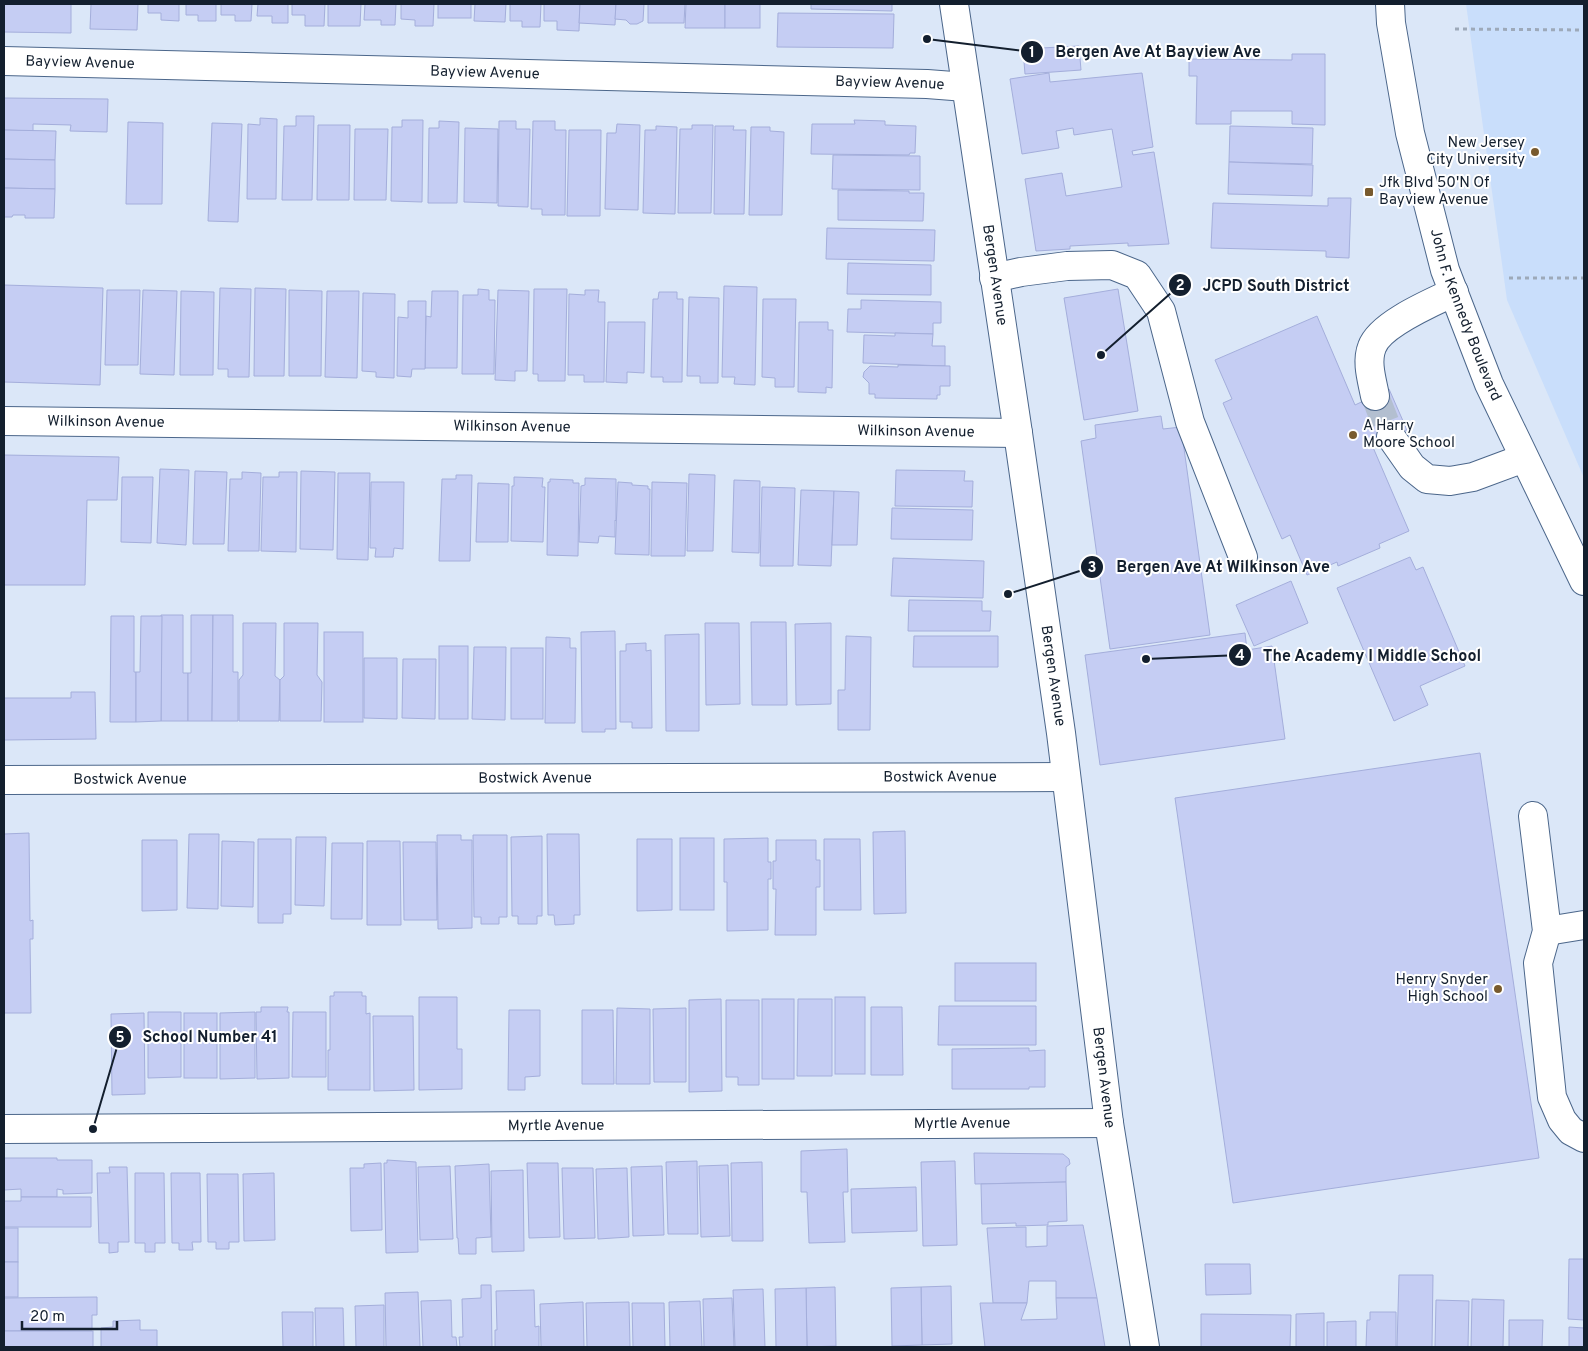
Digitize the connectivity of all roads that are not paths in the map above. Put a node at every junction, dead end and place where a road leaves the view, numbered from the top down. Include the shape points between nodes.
1 (954, 4) edge
2 (1390, 4) edge
3 (4, 61) edge
4 (966, 87) junction
5 (994, 278) junction
6 (1454, 292) junction
7 (1375, 396) tunnel mouth
8 (4, 421) edge
9 (1018, 433) junction
10 (1391, 437) tunnel mouth
11 (1524, 458) junction
12 (1243, 557) dead end
13 (1582, 570) edge
14 (1066, 777) junction
15 (4, 780) edge
16 (1532, 816) dead end
17 (1584, 925) edge
18 (1547, 931) junction
19 (1110, 1123) junction
20 (4, 1129) edge
21 (1584, 1138) edge
22 (1145, 1347) edge

1 - 4 street, Bergen Avenue
2 - 6 street, John F. Kennedy Boulevard via 1410,133 1445,270
3 - 4 street, Bayview Avenue
4 - 5 street, Bergen Avenue
5 - 9 street, Bergen Avenue
5 - 12 street via 1067,266 1112,265 1137,275 1161,311 1190,422
6 - 7 street via 1388,326 1372,345 1369,363
6 - 11 street, John F. Kennedy Boulevard via 1489,384
8 - 9 street, Wilkinson Avenue
9 - 14 street, Bergen Avenue
10 - 11 street via 1412,467 1427,479 1450,481 1473,477
11 - 13 street, John F. Kennedy Boulevard
14 - 15 street, Bostwick Avenue
14 - 19 street, Bergen Avenue
16 - 18 street
17 - 18 street
18 - 21 street via 1538,963 1552,1097 1562,1120 1571,1131
19 - 20 street, Myrtle Avenue
19 - 22 street, Bergen Avenue

